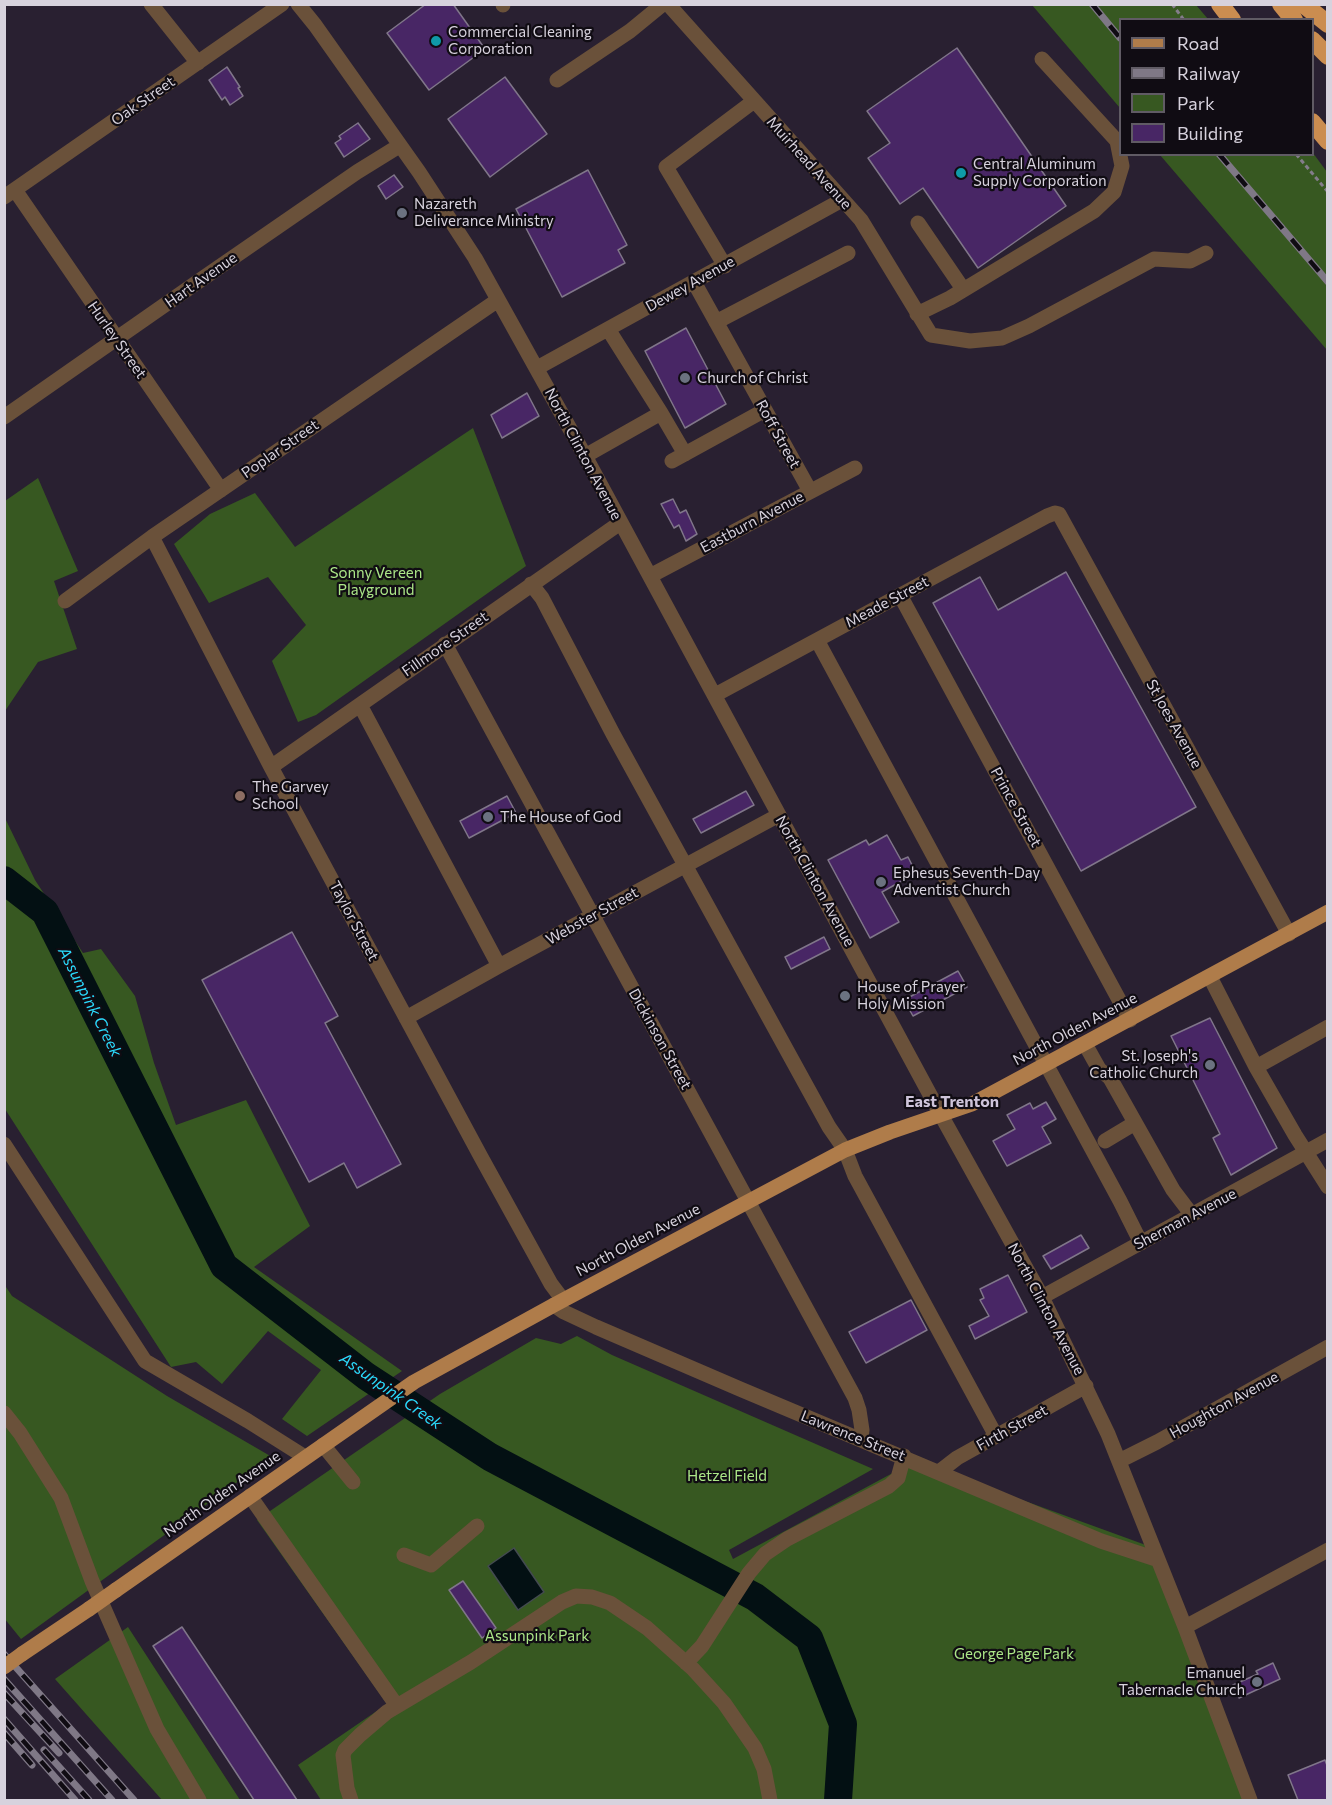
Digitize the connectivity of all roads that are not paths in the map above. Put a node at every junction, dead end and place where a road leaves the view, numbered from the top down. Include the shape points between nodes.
1 (151, 4) edge
2 (282, 4) edge
3 (298, 4) edge
4 (663, 4) edge
5 (668, 4) edge
6 (1220, 4) edge
7 (1281, 4) edge
8 (1303, 4) edge
9 (1230, 18) edge
10 (1292, 18) edge
11 (1328, 24) edge
12 (1314, 42) edge
13 (1328, 56) edge
14 (1042, 59) dead end
15 (198, 63) junction
16 (556, 80) dead end
17 (754, 101) junction
18 (1314, 125) edge
19 (1328, 141) edge
20 (399, 146) junction
21 (1119, 151) edge
22 (1120, 156) edge
23 (10, 194) edge
24 (842, 200) junction
25 (918, 223) dead end
26 (848, 253) dead end
27 (1206, 253) dead end
28 (724, 266) junction
29 (694, 282) junction
30 (963, 290) junction
31 (498, 300) junction
32 (917, 314) junction
33 (716, 322) junction
34 (608, 329) junction
35 (116, 339) junction
36 (537, 368) junction
37 (765, 410) junction
38 (662, 413) junction
39 (4, 417) edge
40 (585, 456) junction
41 (855, 468) dead end
42 (221, 490) junction
43 (810, 491) junction
44 (1059, 514) joint
45 (620, 523) junction
46 (152, 537) junction
47 (650, 576) junction
48 (531, 584) junction
49 (900, 595) junction
50 (64, 601) dead end
51 (817, 640) junction
52 (445, 644) junction
53 (715, 695) junction
54 (360, 705) junction
55 (271, 767) junction
56 (779, 815) junction
57 (685, 865) junction
58 (1328, 912) edge
59 (593, 915) junction
60 (1288, 934) junction
61 (499, 966) junction
62 (1210, 977) junction
63 (406, 1018) junction
64 (1130, 1020) junction
65 (1328, 1027) edge
66 (1085, 1044) junction
67 (1046, 1064) junction
68 (1256, 1067) junction
69 (941, 1115) junction
70 (1136, 1123) junction
71 (1328, 1140) edge
72 (1105, 1141) dead end
73 (4, 1144) edge
74 (845, 1150) junction
75 (1306, 1152) junction
76 (1328, 1187) edge
77 (749, 1201) junction
78 (1192, 1215) junction
79 (1141, 1243) junction
80 (1042, 1298) junction
81 (558, 1303) junction
82 (1328, 1347) edge
83 (1086, 1386) junction
84 (4, 1413) edge
85 (996, 1436) junction
86 (861, 1439) junction
87 (322, 1445) junction
88 (904, 1456) junction
89 (305, 1457) junction
90 (1119, 1461) junction
91 (939, 1472) junction
92 (353, 1482) dead end
93 (250, 1496) junction
94 (477, 1526) dead end
95 (1328, 1550) edge
96 (404, 1555) dead end
97 (1156, 1560) junction
98 (1185, 1627) junction
99 (686, 1663) junction
100 (4, 1667) edge
101 (397, 1706) junction
102 (199, 1800) edge
103 (351, 1800) edge
104 (770, 1800) edge
105 (1250, 1800) edge

1 - 15 street
2 - 15 street, Oak Street
3 - 20 street, North Clinton Avenue
4 - 16 street
5 - 17 street, Muirhead Avenue
6 - 9 highway
7 - 10 highway
8 - 11 highway
12 - 13 highway
14 - 21 street via 1117,141
15 - 23 street, Oak Street
17 - 24 street, Muirhead Avenue
17 - 28 street via 666,167
18 - 19 highway
20 - 31 street, North Clinton Avenue via 475,258
20 - 35 street, Hart Avenue
22 - 30 street via 1122,166 1114,192 1094,211
23 - 35 street, Hurley Street
24 - 28 street, Dewey Avenue
24 - 32 street, Muirhead Avenue via 861,220
25 - 30 street
26 - 33 street
27 - 32 street, Muirhead Avenue via 1190,261 1154,259 1002,338 970,341 931,335
28 - 29 street, Dewey Avenue
29 - 33 street, Roff Street
29 - 34 street, Dewey Avenue
30 - 32 street
31 - 36 street, North Clinton Avenue
31 - 42 street, Poplar Street
33 - 37 street, Roff Street
34 - 36 street, Dewey Avenue
34 - 38 street
35 - 39 street, Hart Avenue
35 - 42 street, Hurley Street
36 - 40 street, North Clinton Avenue
37 - 38 street via 678,458
37 - 43 street, Roff Street
38 - 40 street
40 - 45 street, North Clinton Avenue
41 - 43 street, Eastburn Avenue
42 - 46 street, Poplar Street
43 - 47 street, Eastburn Avenue
44 - 49 street, Meade Street via 1047,516
44 - 60 street, St Joes Avenue
45 - 47 street, North Clinton Avenue
45 - 48 street, Fillmore Street
46 - 50 street, Poplar Street
46 - 55 street, Taylor Street
47 - 53 street, North Clinton Avenue
48 - 52 street, Fillmore Street
48 - 57 street
49 - 51 street, Meade Street
49 - 64 street, Prince Street
51 - 53 street, Meade Street
51 - 67 street
52 - 54 street, Fillmore Street
52 - 59 street, Dickinson Street
53 - 56 street, North Clinton Avenue
54 - 55 street, Fillmore Street
54 - 61 street
55 - 63 street, Taylor Street
56 - 57 street, Webster Street
56 - 69 street, North Clinton Avenue
57 - 59 street, Webster Street
57 - 74 street
58 - 60 main road, North Olden Avenue
59 - 61 street, Webster Street
59 - 77 street, Dickinson Street
60 - 62 main road, North Olden Avenue
61 - 63 street, Webster Street
62 - 64 main road, North Olden Avenue
62 - 68 street
63 - 81 street, Taylor Street
64 - 66 main road, North Olden Avenue
65 - 68 street
66 - 67 main road, North Olden Avenue
66 - 70 street
67 - 69 main road, North Olden Avenue via 972,1104
67 - 79 street
68 - 75 street
69 - 74 main road, North Olden Avenue
69 - 80 street, North Clinton Avenue
70 - 72 street
70 - 78 street via 1173,1190
71 - 75 street, Sherman Avenue
73 - 89 street via 145,1361
74 - 77 main road, North Olden Avenue
74 - 85 street via 886,1235
75 - 76 street
75 - 78 street, Sherman Avenue
77 - 81 main road, North Olden Avenue
77 - 86 street, Dickinson Street via 855,1398
78 - 79 street, Sherman Avenue
79 - 80 street, Sherman Avenue
80 - 83 street, North Clinton Avenue
81 - 86 street, Lawrence Street via 564,1312 596,1327
81 - 87 main road, North Olden Avenue via 414,1382
82 - 90 street, Houghton Avenue
83 - 85 street, Firth Street
83 - 90 street, North Clinton Avenue
84 - 102 street via 61,1498 82,1558 152,1718
85 - 91 street, Firth Street
86 - 88 street, Lawrence Street
87 - 89 main road, North Olden Avenue
87 - 92 street
88 - 91 street, Lawrence Street
88 - 99 street via 898,1478 889,1486 765,1554
89 - 93 main road, North Olden Avenue
90 - 97 street, North Clinton Avenue
91 - 97 street, Lawrence Street via 1101,1541
93 - 100 main road, North Olden Avenue, bridge
93 - 101 street
94 - 96 street via 430,1565
95 - 98 street
97 - 98 street, North Clinton Avenue
98 - 105 street, North Clinton Avenue
99 - 101 street via 647,1628 610,1603 576,1596
99 - 104 street via 724,1703 749,1737 764,1769
101 - 103 street via 345,1750 343,1763

